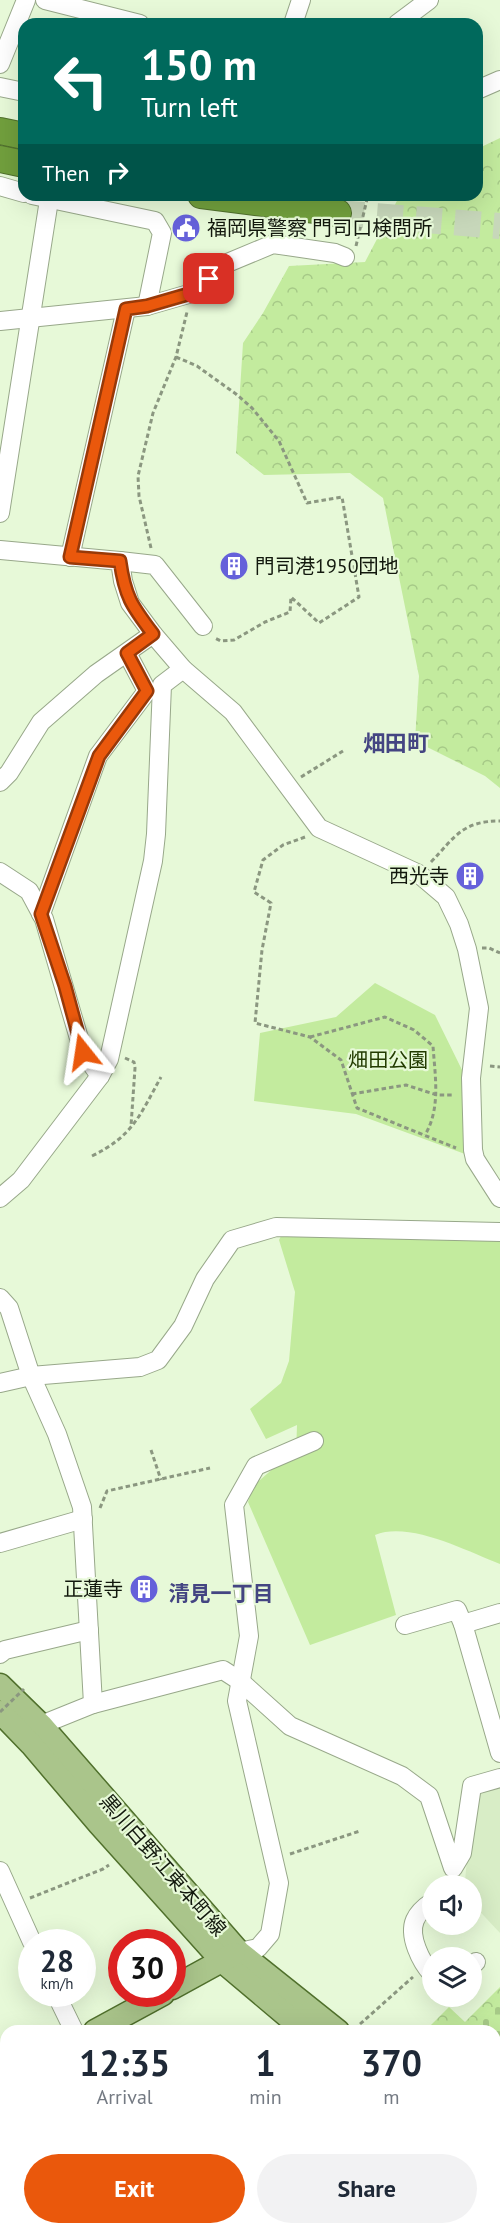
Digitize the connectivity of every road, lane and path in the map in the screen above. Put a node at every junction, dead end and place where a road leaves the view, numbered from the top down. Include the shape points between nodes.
1 (26, 0) edge
2 (45, 0) edge
3 (301, 0) edge
4 (423, 8) edge
5 (19, 18) edge
6 (116, 18) edge
7 (295, 18) edge
8 (407, 18) edge
9 (18, 20) edge
10 (0, 64) edge
11 (500, 80) edge
12 (483, 86) edge
13 (0, 87) edge
14 (18, 91) edge
15 (0, 131) edge
16 (18, 135) edge
17 (0, 159) edge
18 (18, 163) edge
19 (0, 186) edge
20 (18, 191) edge
21 (41, 201) edge
22 (61, 201) edge
23 (247, 201) edge
24 (298, 201) edge
25 (367, 201) edge
26 (345, 257) joint
27 (192, 293) junction
28 (147, 306) junction
29 (126, 309) junction
30 (32, 319) junction
31 (0, 321) edge
32 (176, 357) junction
33 (0, 513) edge
34 (0, 550) edge
35 (70, 557) junction
36 (120, 561) junction
37 (155, 565) junction
38 (203, 626) joint
39 (153, 634) junction
40 (127, 653) junction
41 (183, 669) junction
42 (343, 751) dead end
43 (0, 782) edge
44 (287, 785) junction
45 (500, 820) edge
46 (319, 828) junction
47 (0, 872) edge
48 (419, 874) junction
49 (41, 914) junction
50 (310, 1037) junction
51 (110, 1054) junction
52 (100, 1076) junction
53 (161, 1077) dead end
54 (352, 1094) junction
55 (437, 1095) junction
56 (131, 1128) junction
57 (425, 1135) junction
58 (473, 1150) junction
59 (92, 1156) dead end
60 (0, 1198) edge
61 (500, 1198) edge
62 (500, 1232) edge
63 (0, 1298) edge
64 (31, 1376) junction
65 (0, 1383) edge
66 (314, 1441) dead end
67 (151, 1450) dead end
68 (210, 1468) dead end
69 (161, 1480) junction
70 (83, 1524) junction
71 (0, 1543) edge
72 (500, 1613) edge
73 (463, 1624) junction
74 (405, 1625) dead end
75 (88, 1630) junction
76 (0, 1654) edge
77 (240, 1681) junction
78 (0, 1684) edge
79 (24, 1689) dead end
80 (93, 1704) junction
81 (0, 1712) edge
82 (495, 1715) edge
83 (41, 1725) junction
84 (500, 1753) edge
85 (500, 1778) edge
86 (360, 1831) dead end
87 (273, 1858) junction
88 (113, 1862) dead end
89 (0, 1871) edge
90 (451, 1875) edge
91 (453, 1875) edge
92 (16, 1906) junction
93 (422, 1912) edge
94 (26, 1929) edge
95 (230, 1956) junction
96 (422, 1959) edge
97 (422, 1975) edge
98 (186, 1980) edge
99 (62, 2007) edge
100 (139, 2007) edge
101 (360, 2024) dead end
102 (71, 2025) edge
103 (106, 2025) edge
104 (299, 2025) edge
105 (329, 2025) edge

1 - 5 street
2 - 6 street
3 - 7 street
4 - 8 street
9 - 10 street
11 - 12 street
13 - 14 street
15 - 16 highway
17 - 18 highway
19 - 20 street
21 - 30 street
22 - 28 street via 155,220 162,233
23 - 24 highway via 338,213
25 - 26 path via 356,249
26 - 27 street via 273,244 225,264
27 - 28 street
27 - 32 path
28 - 29 street
29 - 30 street
29 - 35 street
30 - 31 street
30 - 33 street
32 - 37 path via 153,412 138,477
32 - 38 path via 197,366 252,408 279,441 307,503 342,497 359,597 319,623 291,597 290,612 228,642 213,636
34 - 35 street
35 - 36 street
36 - 37 street
36 - 39 street via 130,603
37 - 38 street
39 - 40 street
39 - 41 street
40 - 43 street via 96,674 41,723
40 - 49 street via 147,691 99,756
41 - 44 street via 233,712
41 - 51 street via 162,685 153,861
42 - 44 path
44 - 46 street
45 - 48 path via 468,825
46 - 48 street
46 - 50 path via 283,844 263,860 254,892 271,903 255,1023
47 - 49 street via 29,891
48 - 58 street via 446,897 459,924 479,1008 471,1078
49 - 52 street via 83,1052
50 - 54 path via 340,1060
50 - 55 path via 386,1017 414,1030 433,1046
51 - 52 street
51 - 56 path via 134,1062
52 - 60 street via 21,1180
53 - 56 path
54 - 55 path via 406,1085
54 - 57 path via 357,1108
55 - 57 path
56 - 59 path via 113,1146
57 - 58 path via 456,1148
58 - 61 street
62 - 64 street via 276,1227 232,1240 205,1279 183,1326 158,1360 140,1367
63 - 64 street via 9,1308
64 - 65 street
64 - 70 street via 57,1434 82,1507
66 - 77 street via 256,1466 234,1505 249,1636
67 - 69 path
68 - 69 path
69 - 70 path via 106,1491 92,1526
70 - 71 street
70 - 75 street
72 - 73 street
73 - 74 street via 457,1610
73 - 82 street
75 - 76 street
75 - 80 street
77 - 80 street via 223,1670
77 - 87 street via 237,1701
77 - 90 street via 290,1726 402,1776 429,1796
78 - 83 main road, 黒川白野江東本町線
79 - 81 path, bridge
80 - 83 street
81 - 95 main road, 黒川白野江東本町線 via 99,1824
82 - 84 street
83 - 95 main road, 黒川白野江東本町線
85 - 91 street via 472,1786 462,1853
86 - 87 path
87 - 95 street via 279,1883 270,1934 258,1948
88 - 92 path
89 - 92 street
92 - 94 street
93 - 96 street via 415,1919 414,1932
95 - 98 main road
95 - 104 main road, 黒川白野江東本町線
95 - 105 main road, 黒川白野江東本町線
97 - 101 path
99 - 102 street
100 - 103 main road

